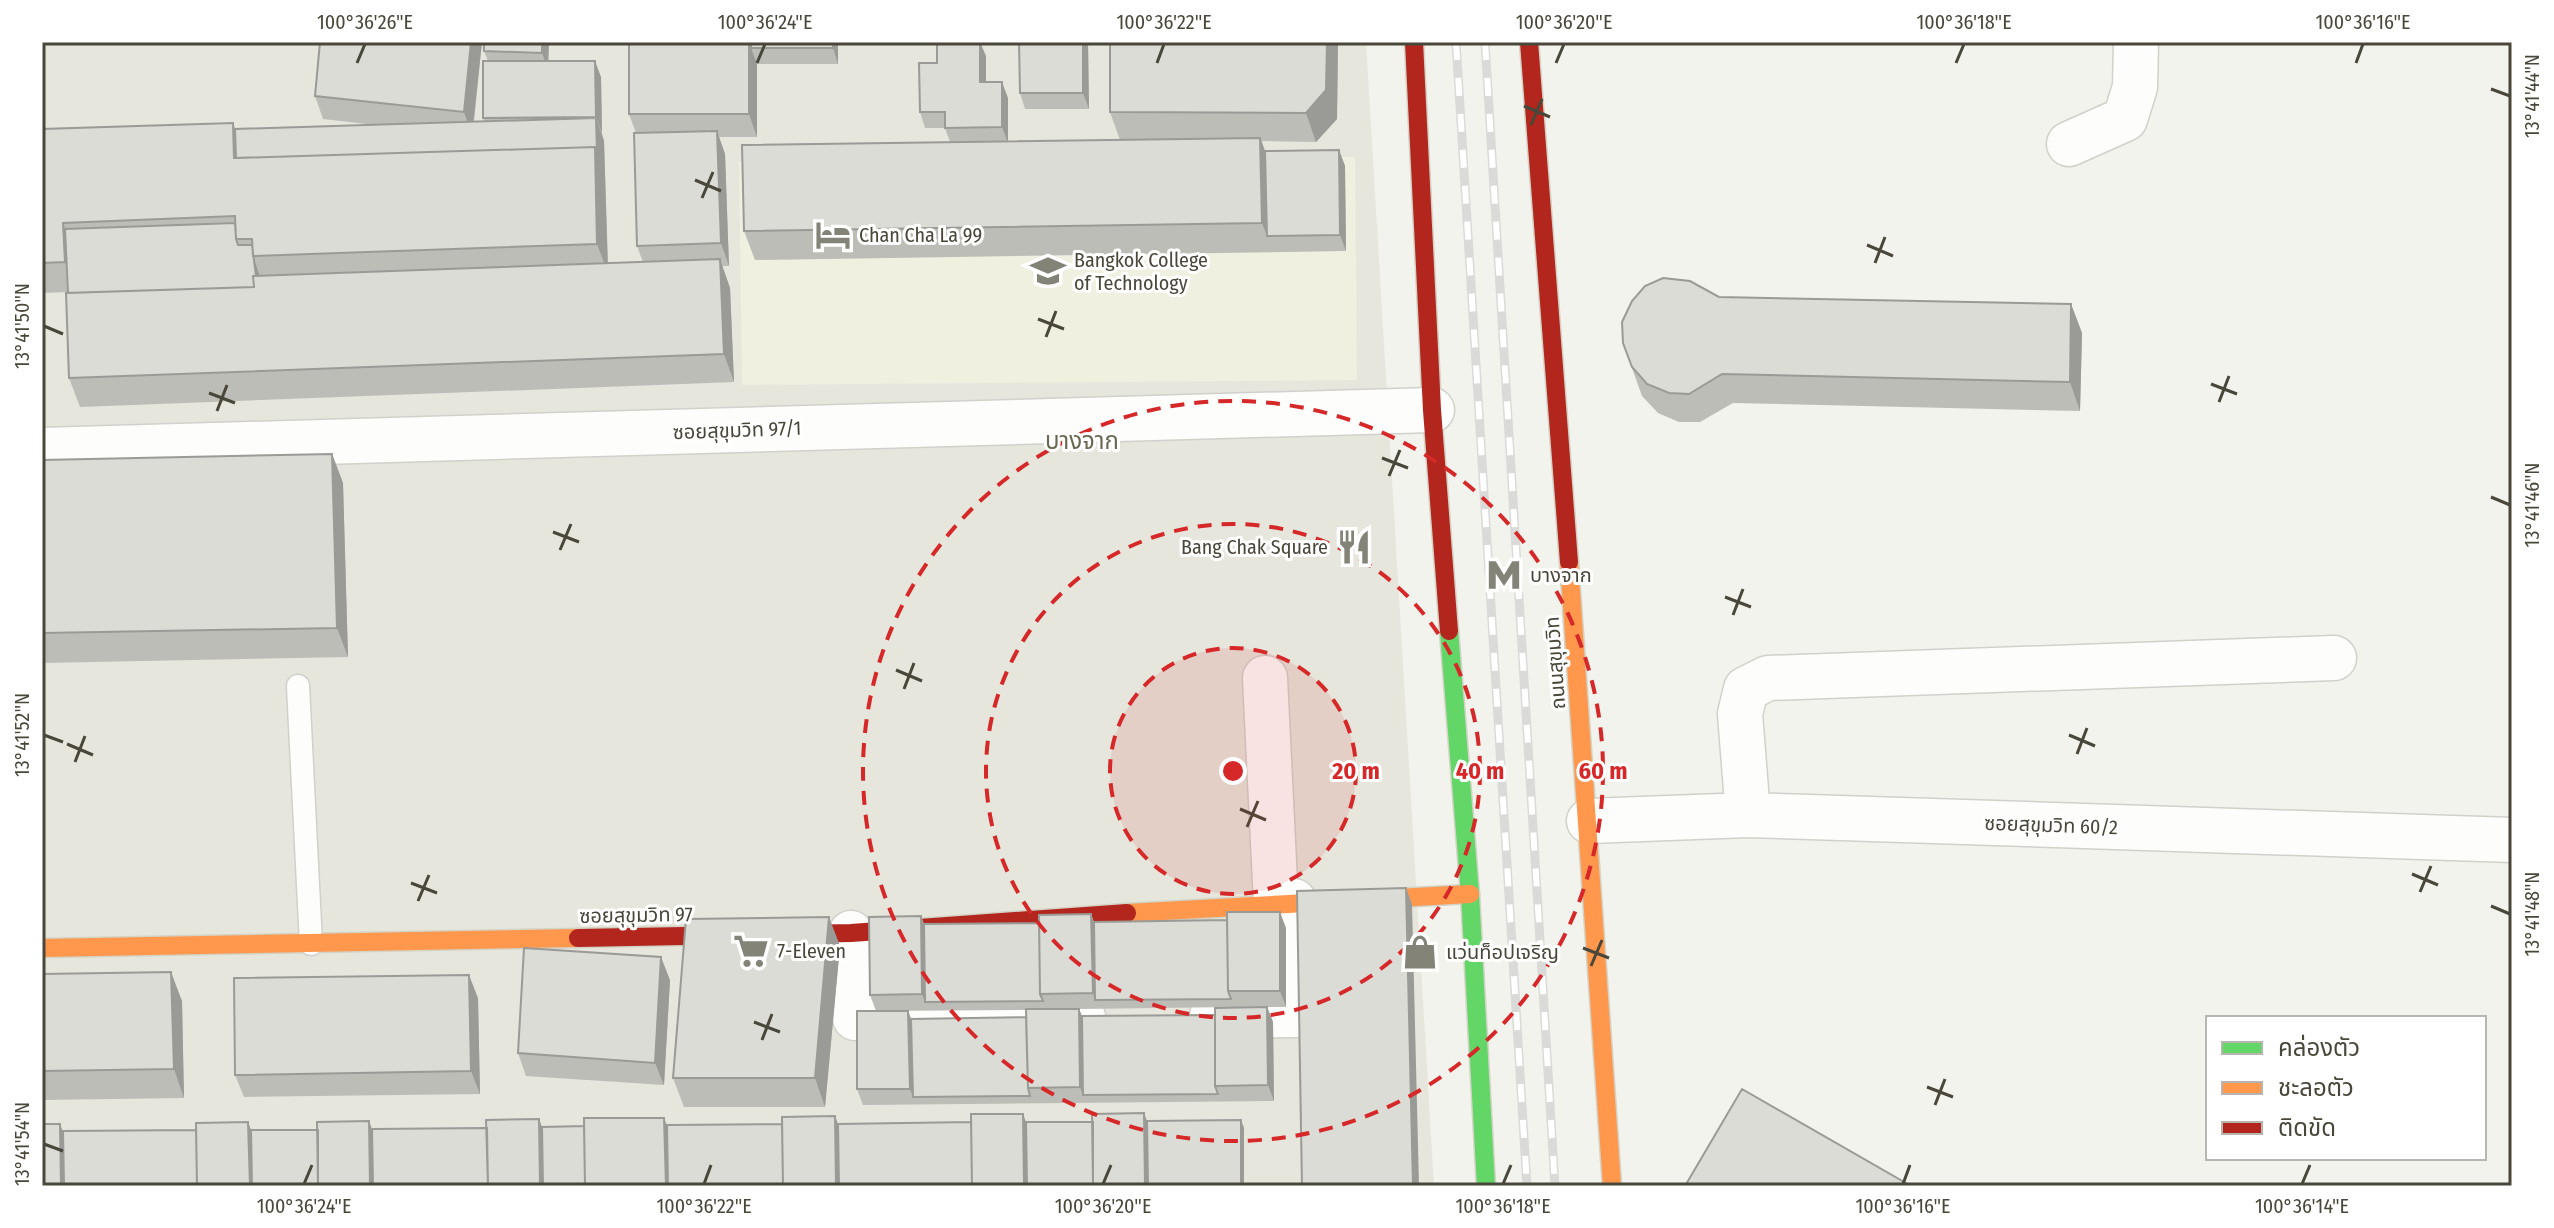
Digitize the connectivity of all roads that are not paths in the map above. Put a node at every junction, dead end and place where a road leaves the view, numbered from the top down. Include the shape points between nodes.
1 (1414, 42) edge
2 (1529, 42) edge
3 (2136, 42) edge
4 (2069, 144) dead end
5 (1432, 410) junction
6 (42, 450) edge
7 (2334, 658) dead end
8 (1265, 678) dead end
9 (298, 686) dead end
10 (1748, 815) junction
11 (1589, 821) junction
12 (2512, 840) edge
13 (1470, 894) junction
14 (1285, 902) junction
15 (851, 933) junction
16 (311, 944) junction
17 (42, 948) edge
18 (1123, 1016) edge
19 (1170, 1016) edge
20 (1486, 1186) edge
21 (1612, 1186) edge

1 - 5 main road
2 - 11 main road, ถนนสุขุมวิท
3 - 4 street via 2135,87 2125,119
5 - 6 street, ซอยสุขุมวิท 97/1
5 - 13 main road
7 - 10 street via 1768,678 1746,689 1740,714
8 - 14 street
9 - 16 lane
10 - 11 street, ซอยสุขุมวิท 60/2
10 - 12 street, ซอยสุขุมวิท 60/2
11 - 21 main road, ถนนสุขุมวิท
13 - 14 main road, ซอยสุขุมวิท 97
13 - 20 main road
14 - 15 main road, ซอยสุขุมวิท 97
14 - 19 street via 1296,1015
15 - 16 main road, ซอยสุขุมวิท 97
15 - 18 street via 855,1018
16 - 17 main road, ซอยสุขุมวิท 97

